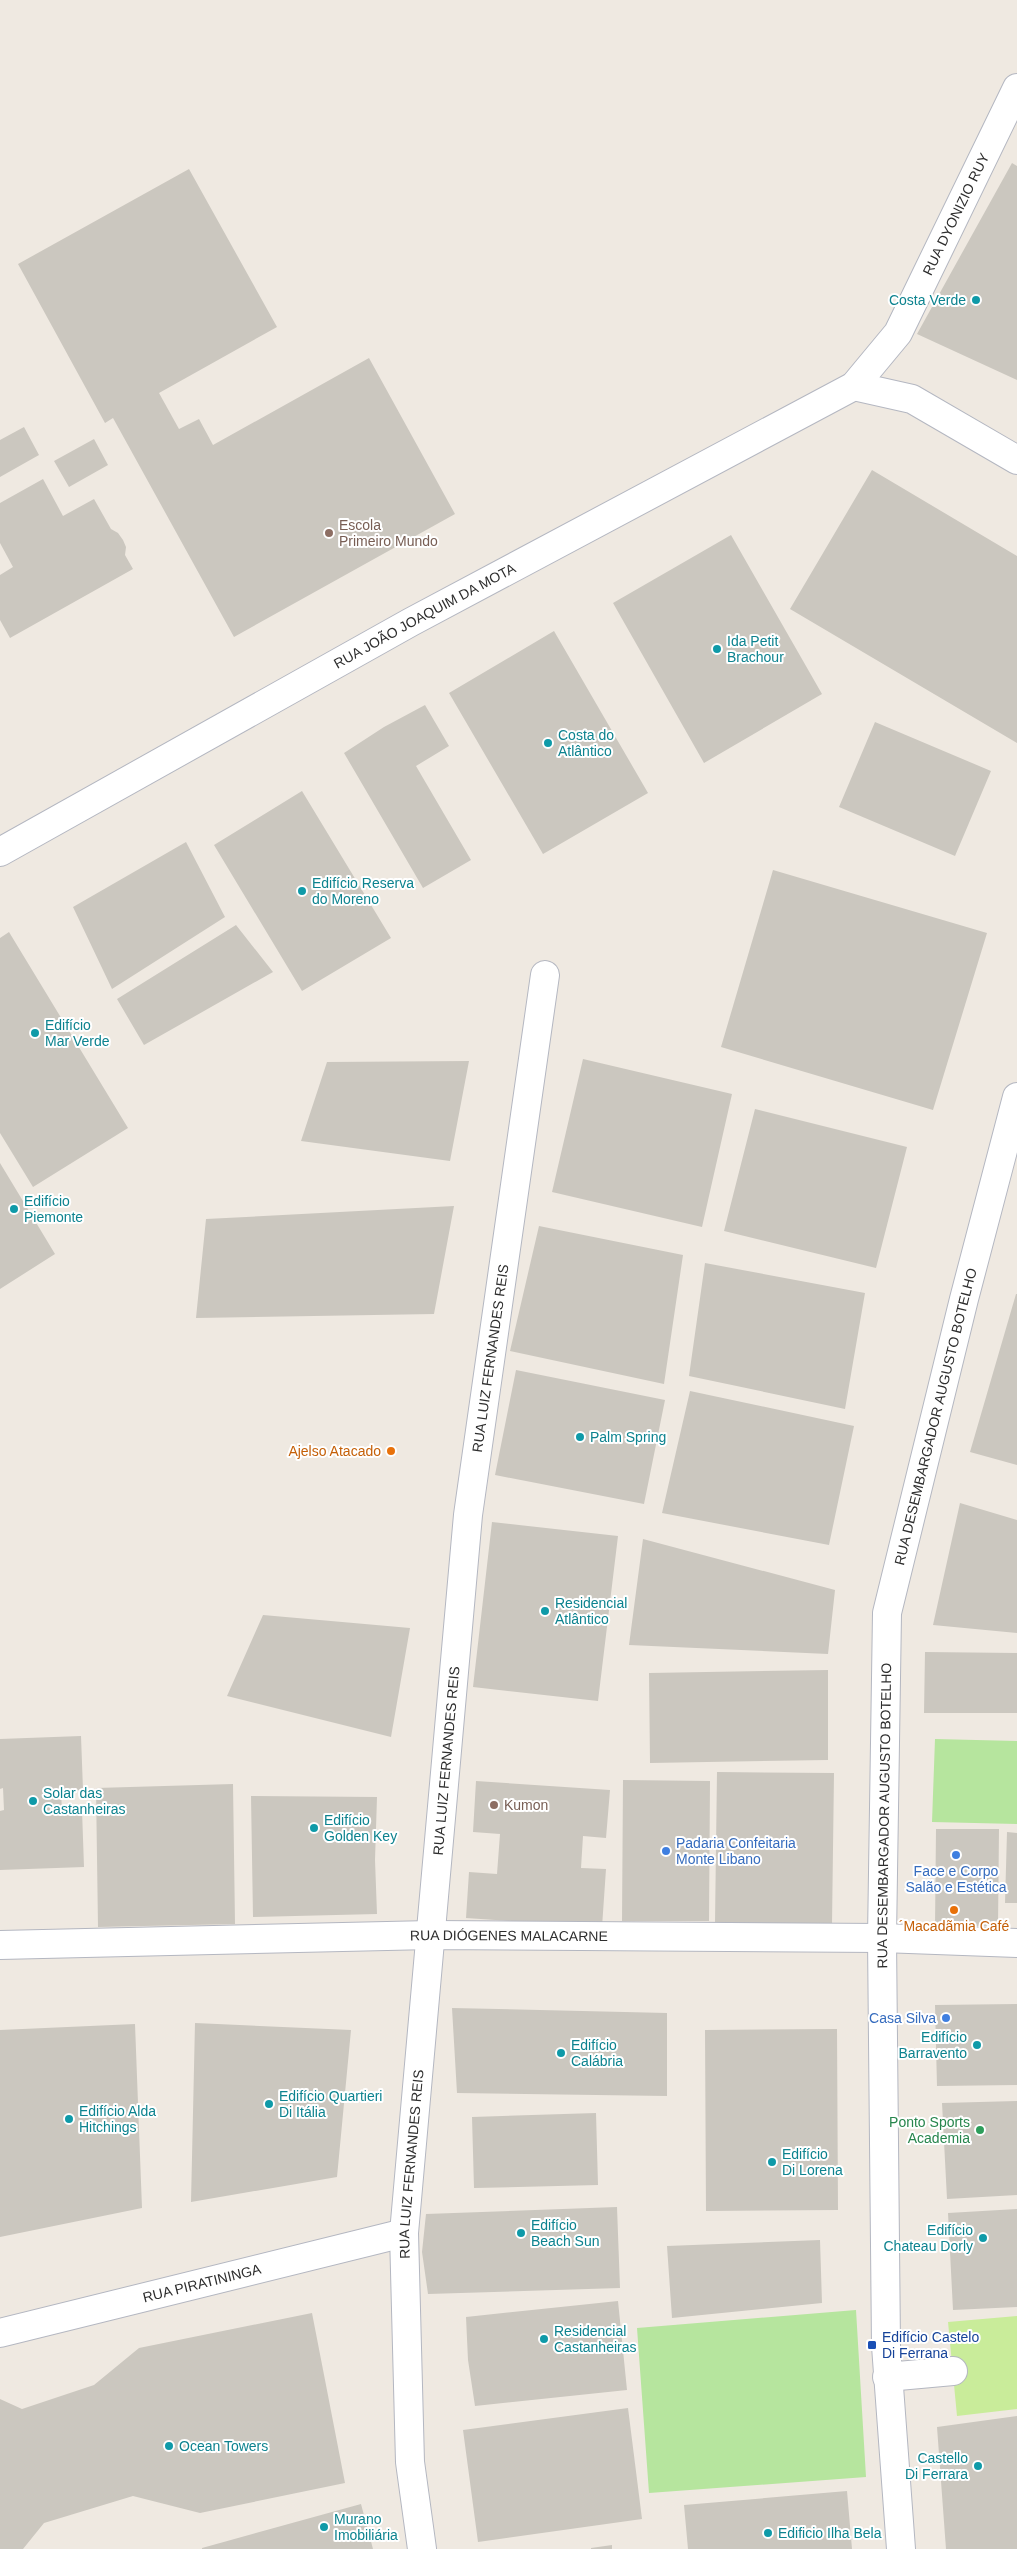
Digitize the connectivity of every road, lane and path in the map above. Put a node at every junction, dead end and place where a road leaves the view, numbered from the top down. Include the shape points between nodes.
1 (1017, 88) edge
2 (854, 386) junction
3 (1017, 460) edge
4 (0, 852) edge
5 (545, 975) dead end
6 (1017, 1097) edge
7 (431, 1934) junction
8 (882, 1938) junction
9 (1017, 1943) edge
10 (0, 1945) edge
11 (404, 2233) junction
12 (0, 2333) edge
13 (953, 2371) dead end
14 (887, 2377) junction
15 (422, 2549) edge
16 (901, 2549) edge

1 - 2 street, RUA DYONIZIO RUY via 898,333
2 - 3 street via 912,399
2 - 4 street, RUA JOÃO JOAQUIM DA MOTA via 411,622
5 - 7 street, RUA LUIZ FERNANDES REIS via 468,1515
6 - 8 street, RUA DESEMBARGADOR AUGUSTO BOTELHO via 887,1613
7 - 8 street, RUA DIÓGENES MALACARNE
7 - 10 street, RUA DIÓGENES MALACARNE
7 - 11 street, RUA LUIZ FERNANDES REIS
8 - 9 street, RUA DIÓGENES MALACARNE
8 - 14 street, RUA DESEMBARGADOR AUGUSTO BOTELHO
11 - 12 street, RUA PIRATININGA
11 - 15 street, RUA LUIZ FERNANDES REIS via 410,2462
13 - 14 street
14 - 16 street, RUA DESEMBARGADOR AUGUSTO BOTELHO

